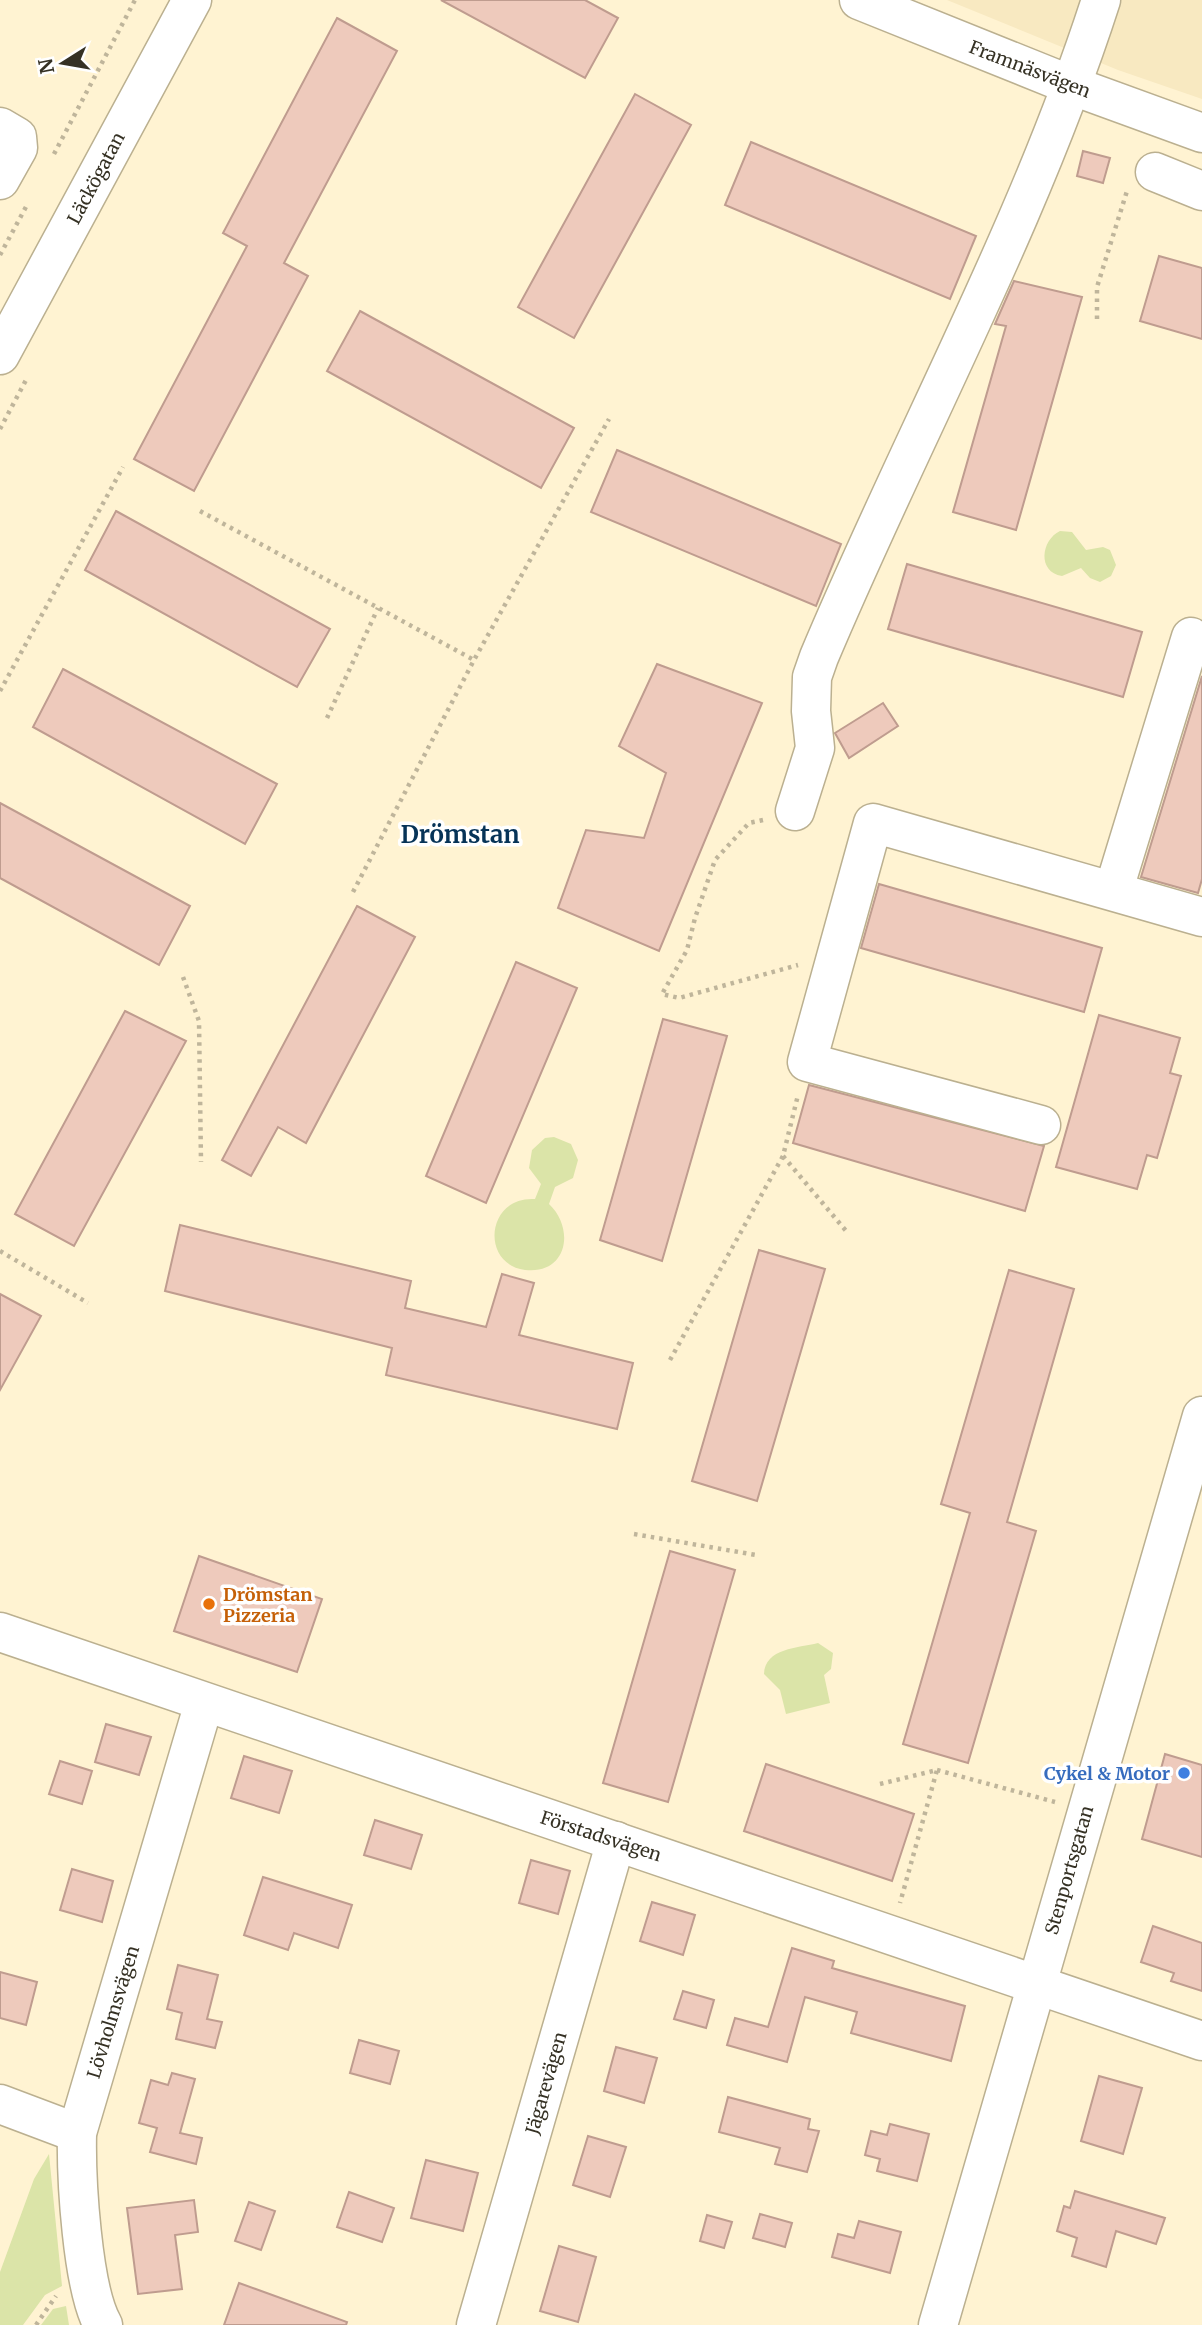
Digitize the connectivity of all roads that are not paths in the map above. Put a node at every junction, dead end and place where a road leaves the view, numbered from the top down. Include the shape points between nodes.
1 (192, 0) edge
2 (859, 0) edge
3 (1101, 0) edge
4 (1073, 86) junction
5 (0, 127) edge
6 (1202, 133) edge
7 (1142, 180) road end
8 (16, 187) edge
9 (1202, 191) edge
10 (0, 355) edge
11 (1191, 637) dead end
12 (795, 811) road end
13 (1114, 889) junction
14 (1202, 917) edge
15 (1041, 1125) dead end
16 (1202, 1416) edge
17 (0, 1632) edge
18 (204, 1703) junction
19 (616, 1841) junction
20 (1037, 1984) junction
21 (1202, 2041) edge
22 (0, 2104) edge
23 (77, 2133) junction
24 (103, 2325) edge
25 (476, 2325) edge
26 (938, 2325) edge

1 - 10 street, Läckögatan
2 - 4 street, Framnäsvägen
3 - 4 street
4 - 6 street, Framnäsvägen
4 - 12 street via 819,657 812,677 815,748
5 - 8 street via 17,137
7 - 9 street
11 - 13 street
13 - 14 street
13 - 15 street via 873,823 807,1062
16 - 20 street, Stenportsgatan
17 - 18 street, Förstadsvägen
18 - 19 street, Förstadsvägen
18 - 23 street, Lövholmsvägen
19 - 20 street, Förstadsvägen
19 - 25 street, Jägarevägen
20 - 21 street, Förstadsvägen
20 - 26 street, Stenportsgatan
22 - 23 street
23 - 24 street, Lövholmsvägen via 76,2171 89,2283

